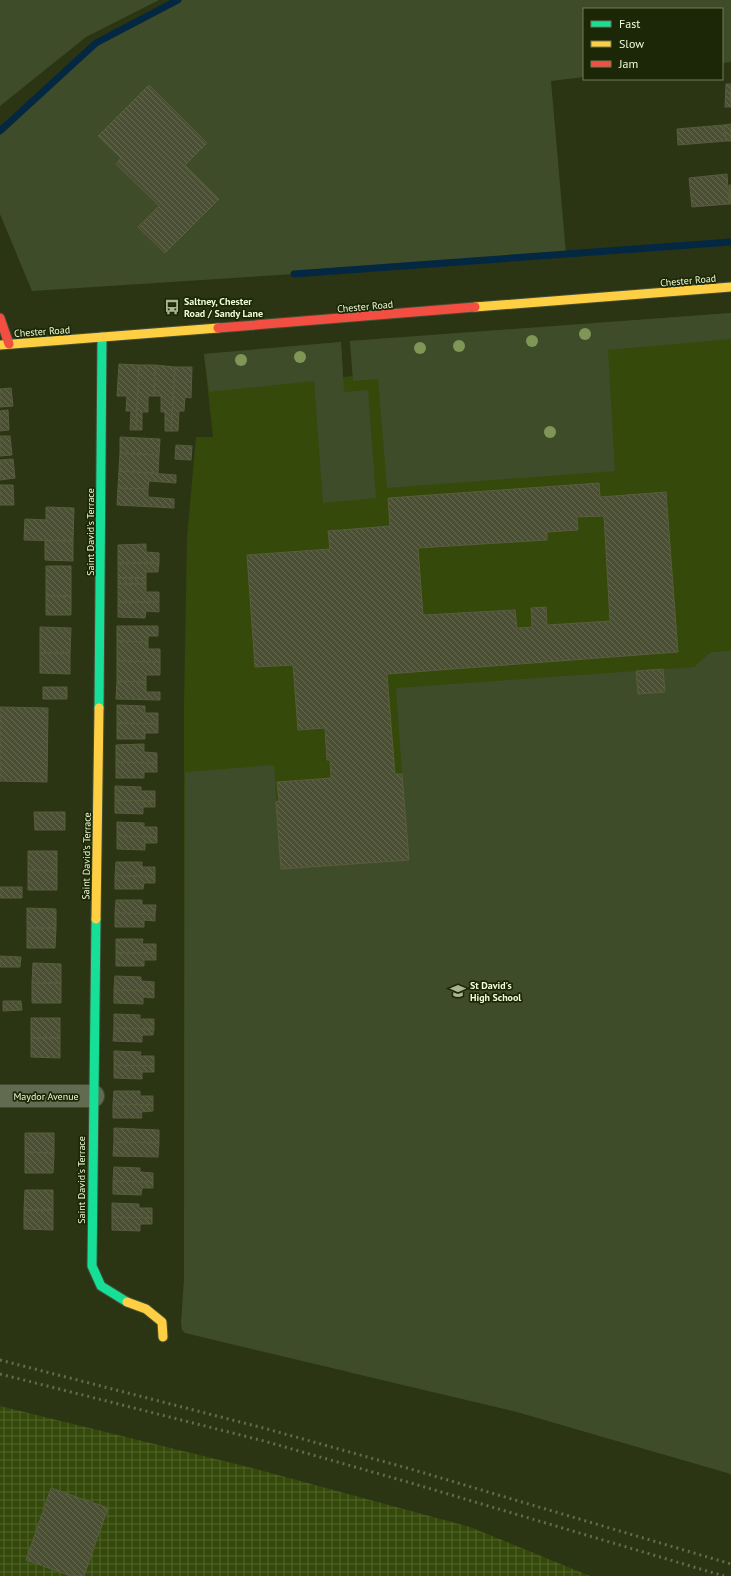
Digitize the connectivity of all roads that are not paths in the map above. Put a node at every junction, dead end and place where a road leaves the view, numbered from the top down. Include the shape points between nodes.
1 (731, 287) edge
2 (0, 318) edge
3 (102, 337) junction
4 (5, 344) edge
5 (0, 1096) edge
6 (92, 1096) junction
7 (163, 1337) dead end

1 - 3 street, Chester Road
2 - 4 street
3 - 4 street, Chester Road
3 - 6 street, Saint David's Terrace via 99,772
5 - 6 street, Maydor Avenue
6 - 7 street, Saint David's Terrace via 92,1266 101,1286 122,1300 146,1309 162,1322

